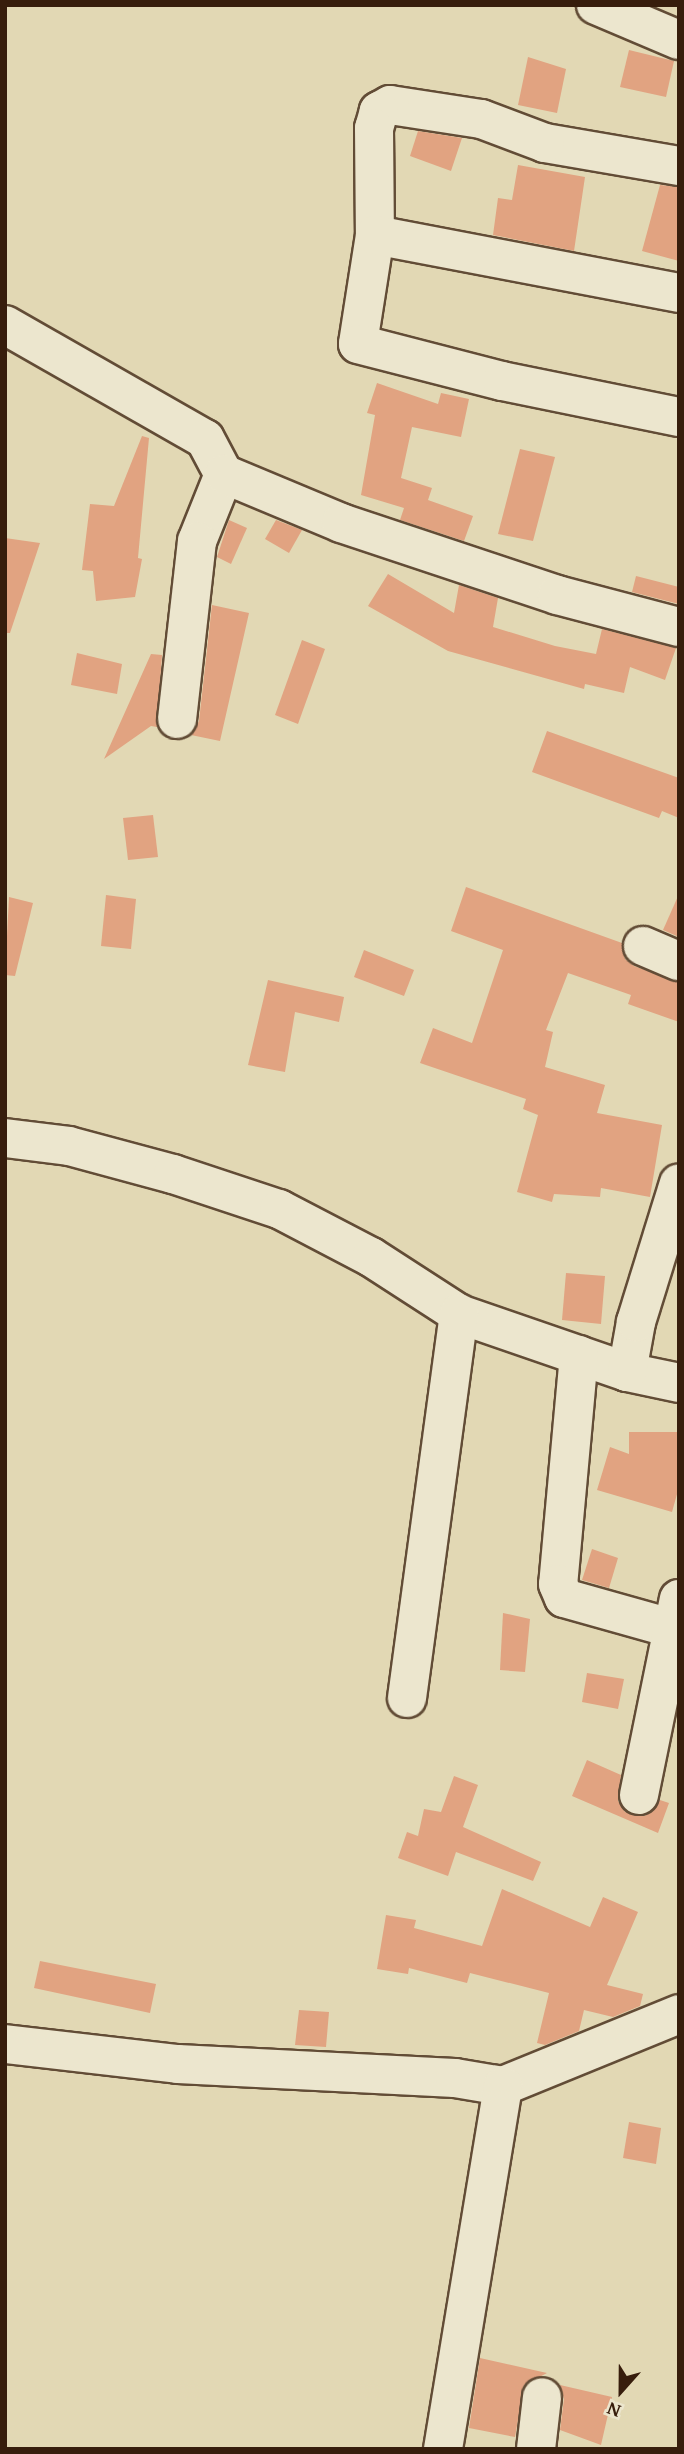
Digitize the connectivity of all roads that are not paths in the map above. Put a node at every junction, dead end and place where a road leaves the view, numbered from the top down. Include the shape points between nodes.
1 (596, 5) edge
2 (679, 40) edge
3 (679, 166) edge
4 (375, 235) junction
5 (679, 293) edge
6 (5, 325) edge
7 (679, 417) edge
8 (224, 474) junction
9 (679, 626) edge
10 (177, 719) dead end
11 (643, 946) dead end
12 (679, 961) edge
13 (5, 1138) edge
14 (679, 1183) edge
15 (458, 1314) junction
16 (579, 1355) junction
17 (627, 1372) junction
18 (679, 1383) edge
19 (675, 1614) edge
20 (407, 1698) dead end
21 (639, 1795) dead end
22 (679, 2014) edge
23 (5, 2044) edge
24 (503, 2086) junction
25 (542, 2396) dead end
26 (443, 2449) edge
27 (536, 2449) edge

1 - 2 street
3 - 4 street via 545,143 481,119 390,106 379,111 374,128
4 - 5 street
4 - 7 street via 358,344 489,378
6 - 8 street via 205,439
8 - 9 street via 341,523 557,595
8 - 10 street via 197,541
11 - 12 street
13 - 15 street via 69,1146 279,1209 371,1257
14 - 17 street via 636,1322
15 - 16 street
15 - 20 street
16 - 17 street
16 - 19 street via 558,1584 564,1598
17 - 18 street
19 - 21 street
22 - 24 street
23 - 24 street via 178,2064 455,2078
24 - 26 street
25 - 27 street

